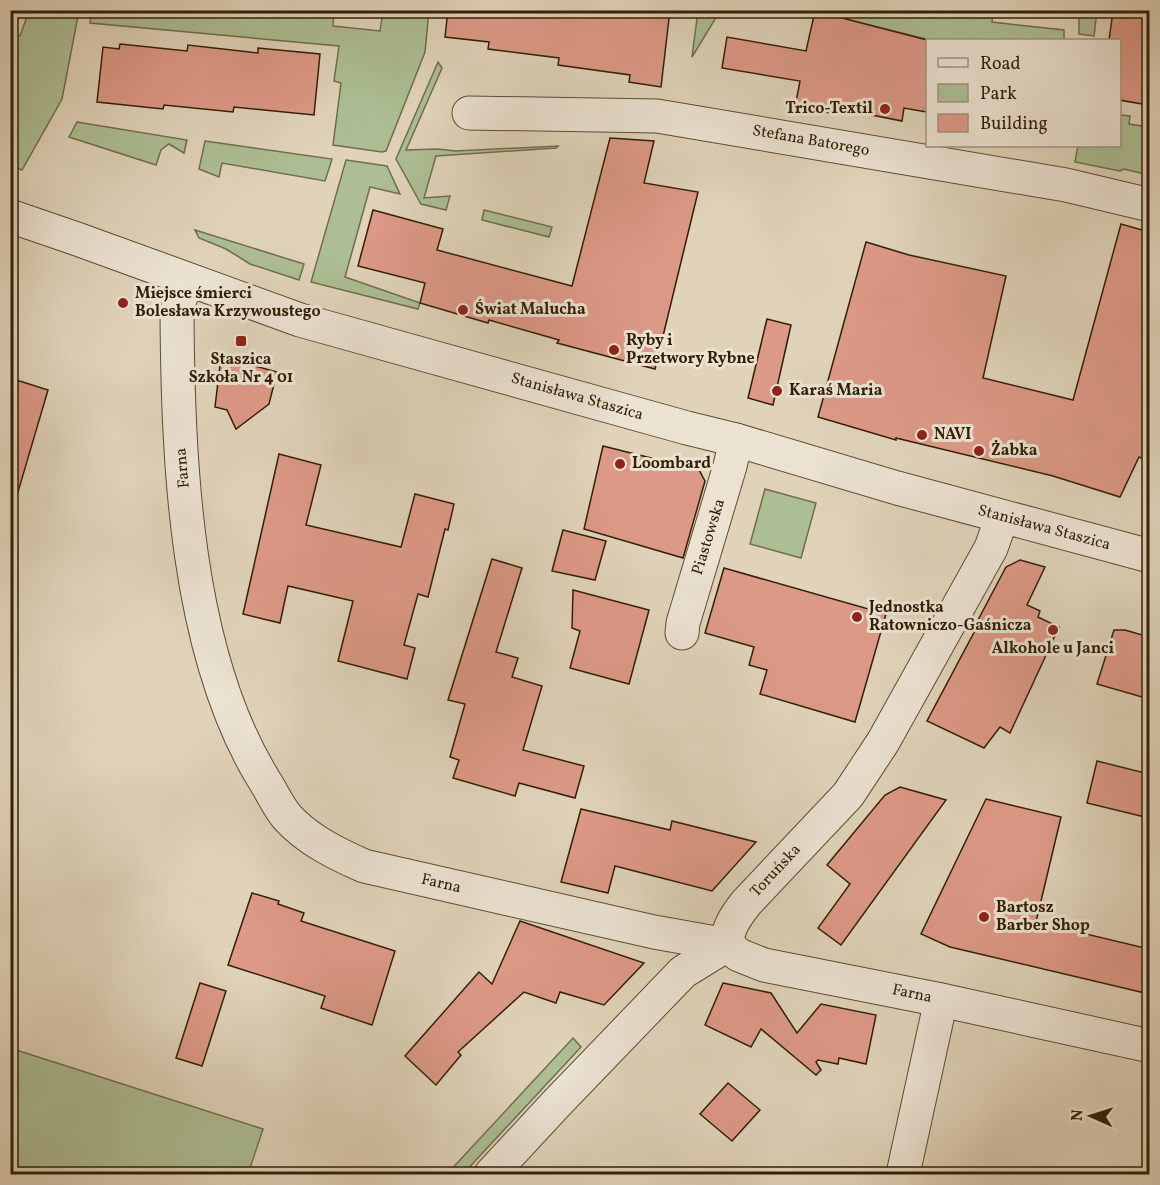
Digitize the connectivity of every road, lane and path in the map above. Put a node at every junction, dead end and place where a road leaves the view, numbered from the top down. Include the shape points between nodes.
1 (469, 113) dead end
2 (1149, 205) edge
3 (10, 216) edge
4 (188, 280) junction
5 (736, 440) junction
6 (1002, 517) junction
7 (1149, 556) edge
8 (682, 633) dead end
9 (727, 945) junction
10 (941, 1000) junction
11 (1149, 1046) edge
12 (491, 1174) edge
13 (903, 1174) edge

1 - 2 street, Stefana Batorego via 657,116 1066,185
3 - 4 street, Stanisława Staszica
4 - 5 street, Stanisława Staszica via 300,320
4 - 9 street, Farna via 177,313 178,404 196,583 215,667 232,716 252,762 287,817 313,839 364,866
5 - 6 street, Stanisława Staszica
5 - 8 street, Piastowska
6 - 7 street, Stanisława Staszica
6 - 9 street, Toruńska via 991,548 883,742 848,795 746,903 734,919
9 - 10 street, Farna via 739,955 764,964
9 - 12 street via 684,972
10 - 11 street, Farna
10 - 13 street

